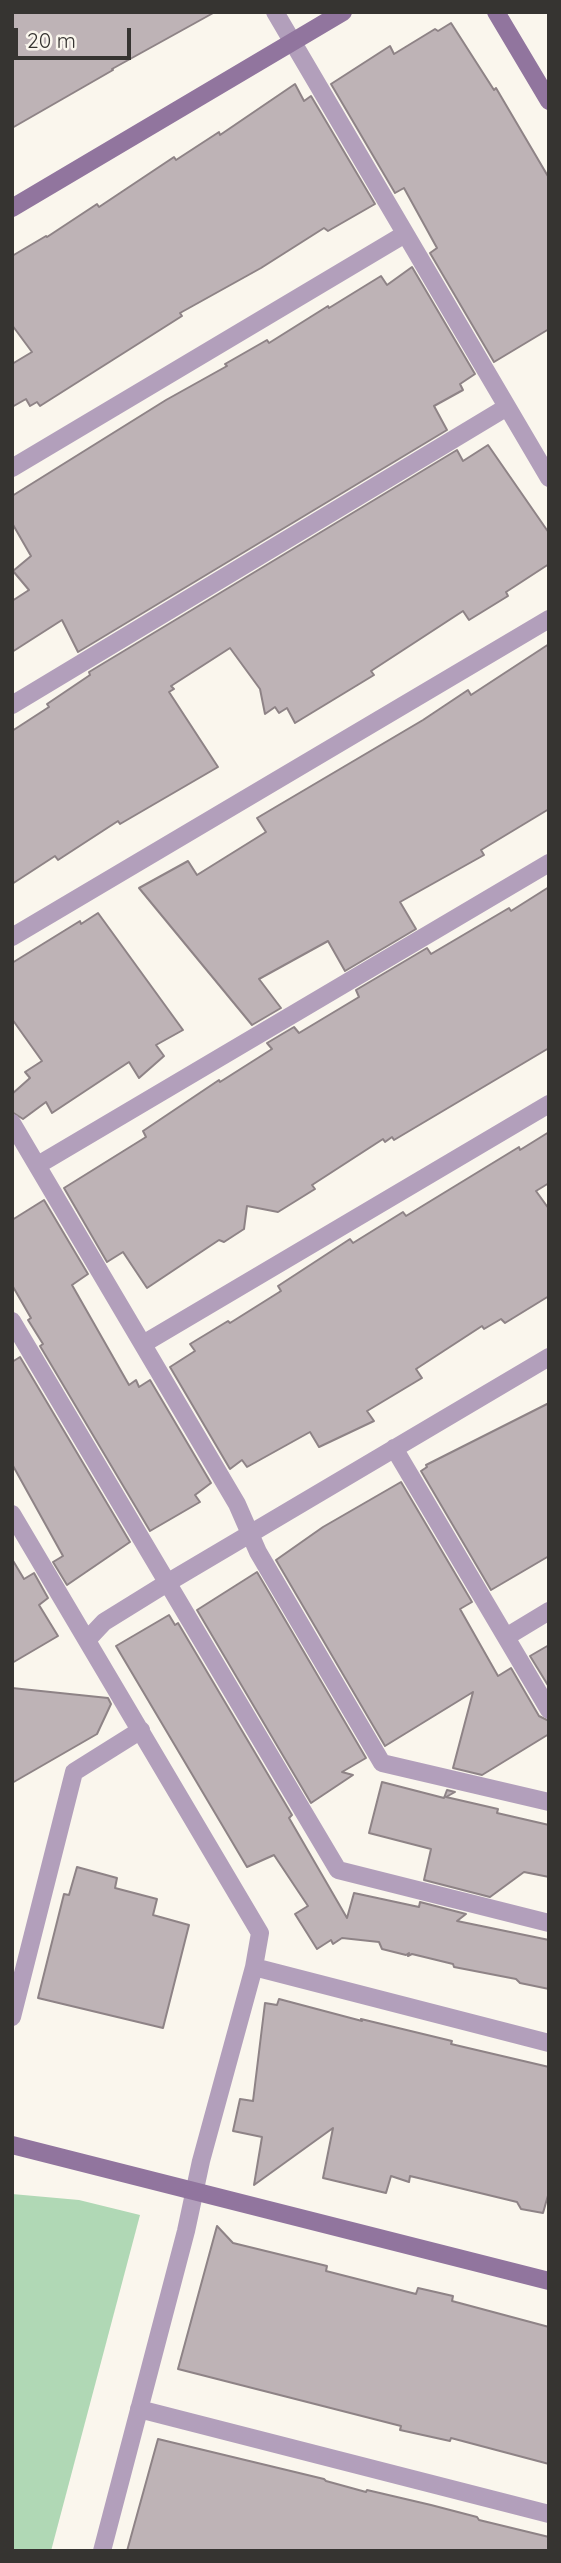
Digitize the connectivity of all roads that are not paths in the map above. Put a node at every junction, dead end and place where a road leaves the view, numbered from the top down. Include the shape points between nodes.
1 (275, 12) edge
2 (343, 12) edge
3 (496, 12) edge
4 (293, 42) junction
5 (549, 100) edge
6 (12, 208) edge
7 (405, 234) junction
8 (507, 407) junction
9 (12, 468) edge
10 (549, 478) edge
11 (549, 619) edge
12 (12, 705) edge
13 (549, 863) edge
14 (12, 937) edge
15 (549, 1104) edge
16 (12, 1123) edge
17 (38, 1165) junction
18 (12, 1321) edge
19 (143, 1344) junction
20 (549, 1357) edge
21 (394, 1448) junction
22 (12, 1514) edge
23 (250, 1533) junction
24 (167, 1583) junction
25 (549, 1611) edge
26 (506, 1637) junction
27 (87, 1640) junction
28 (549, 1710) edge
29 (141, 1730) junction
30 (549, 1802) edge
31 (549, 1923) edge
32 (254, 1966) junction
33 (12, 2017) edge
34 (549, 2043) edge
35 (12, 2145) edge
36 (195, 2190) junction
37 (549, 2281) edge
38 (139, 2409) junction
39 (549, 2514) edge
40 (102, 2551) edge

1 - 4 street
2 - 4 street
3 - 5 street
4 - 6 street
4 - 7 street
7 - 8 street
7 - 9 street
8 - 10 street
8 - 12 street
11 - 14 street
13 - 17 street
15 - 19 street
16 - 17 street
17 - 19 street
18 - 24 street
19 - 23 street
20 - 21 street
21 - 23 street
21 - 26 street
22 - 27 street
23 - 24 street
23 - 30 street via 383,1763
24 - 27 street via 104,1622
24 - 31 street via 338,1870
25 - 26 street
26 - 28 street
27 - 29 street
29 - 32 street via 260,1933
29 - 33 street via 75,1772
32 - 34 street
32 - 36 street
35 - 36 street
36 - 37 street
36 - 38 street
38 - 39 street
38 - 40 street

